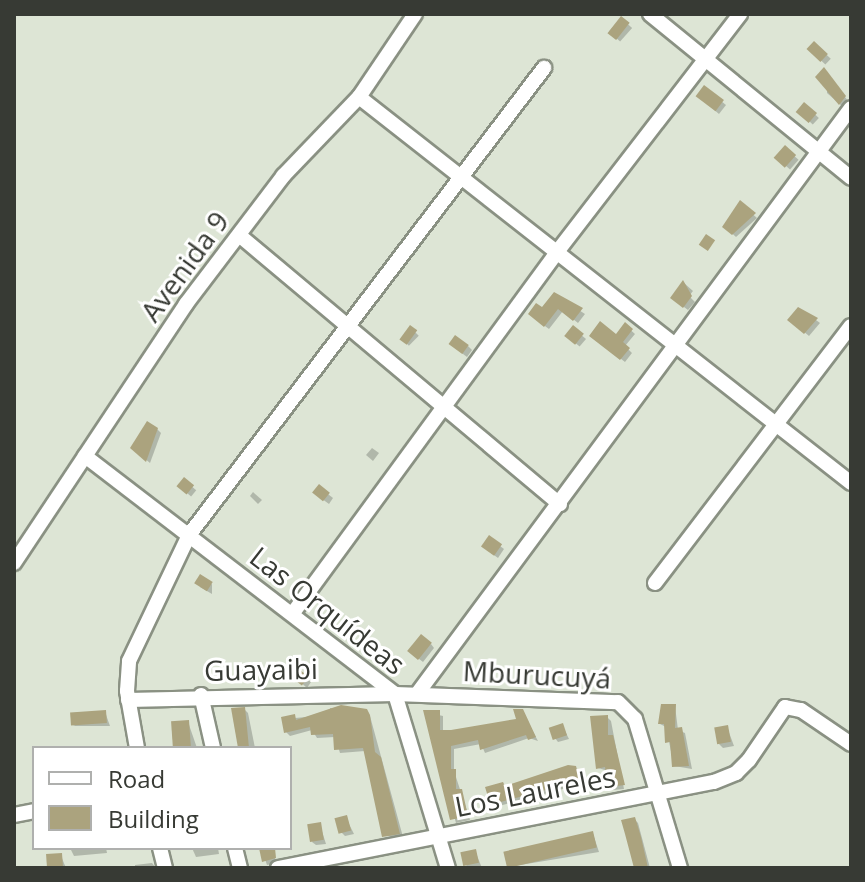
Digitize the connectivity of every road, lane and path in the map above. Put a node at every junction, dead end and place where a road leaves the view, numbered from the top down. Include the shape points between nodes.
1 (415, 14) edge
2 (650, 14) edge
3 (740, 14) edge
4 (706, 59) junction
5 (544, 68) dead end
6 (359, 97) junction
7 (851, 108) edge
8 (818, 152) junction
9 (461, 177) junction
10 (851, 178) edge
11 (239, 235) junction
12 (557, 252) junction
13 (348, 326) junction
14 (851, 326) edge
15 (676, 346) junction
16 (444, 407) junction
17 (776, 424) junction
18 (85, 456) junction
19 (851, 483) edge
20 (560, 504) junction
21 (189, 535) junction
22 (14, 563) edge
23 (655, 583) dead end
24 (293, 613) junction
25 (395, 694) junction
26 (417, 694) junction
27 (201, 695) junction
28 (128, 700) junction
29 (851, 744) edge
30 (137, 746) edge
31 (213, 746) edge
32 (661, 793) junction
33 (439, 835) junction
34 (278, 868) edge
35 (448, 868) edge
36 (680, 868) edge

1 - 6 street, Avenida 9
2 - 4 street
3 - 4 street
4 - 8 street
4 - 12 street
5 - 9 street
6 - 9 street
6 - 11 street, Avenida 9 via 283,176
7 - 8 street
8 - 10 street
8 - 15 street
9 - 12 street
9 - 13 street
11 - 13 street
11 - 18 street, Avenida 9
12 - 15 street
12 - 16 street
13 - 16 street
13 - 21 street
14 - 17 street
15 - 17 street
15 - 20 street
16 - 20 street
16 - 24 street
17 - 19 street
17 - 23 street
18 - 21 street, Las Orquídeas
18 - 22 street, Avenida 9
20 - 26 street
21 - 24 street, Las Orquídeas
21 - 28 street via 129,661
24 - 25 street, Las Orquídeas
25 - 26 street, Guayaibi
25 - 27 street, Guayaibi
25 - 33 street, Las Orquídeas
26 - 32 street, Mburucuyá via 618,702 635,719
27 - 28 street, Guayaibi
27 - 31 street
28 - 30 street
29 - 32 street, Los Laureles via 801,710 785,707 736,773
32 - 33 street, Los Laureles
32 - 36 street, Mburucuyá
33 - 34 street, Los Laureles
33 - 35 street, Las Orquídeas

